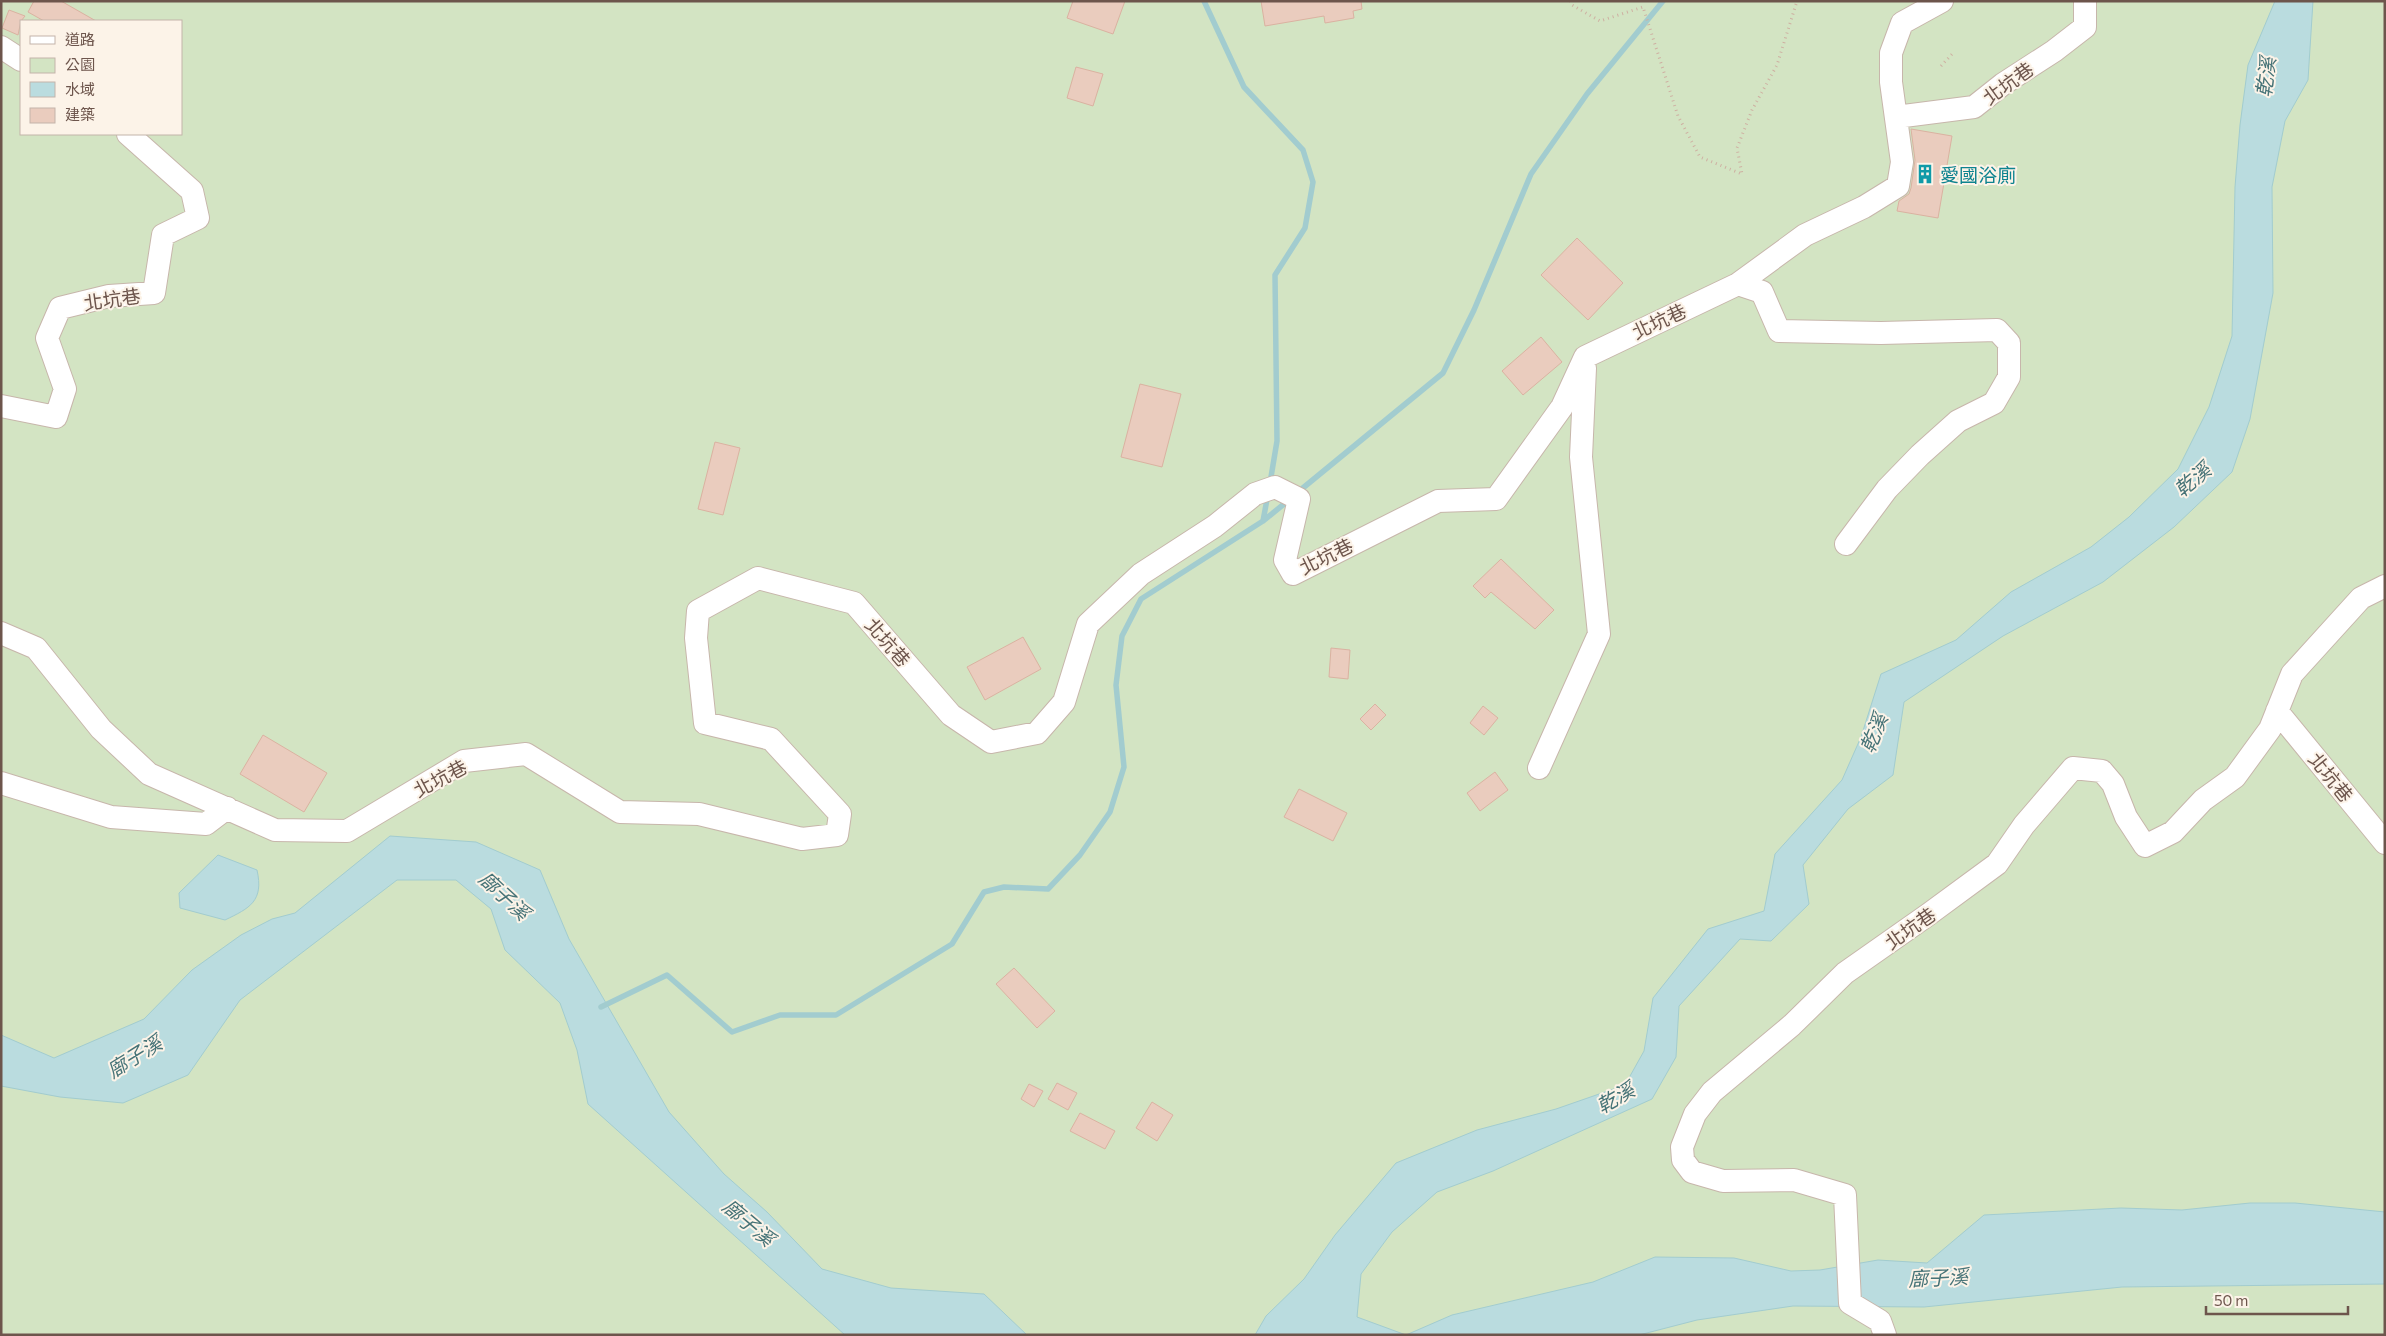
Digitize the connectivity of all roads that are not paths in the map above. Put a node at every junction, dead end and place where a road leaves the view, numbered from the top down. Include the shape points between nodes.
1 (1942, 1) edge
2 (2085, 1) edge
3 (1, 47) edge
4 (20, 59) edge
5 (1896, 117) junction
6 (129, 135) edge
7 (1738, 284) junction
8 (1585, 357) junction
9 (1, 406) edge
10 (1846, 544) dead end
11 (2385, 586) edge
12 (1, 633) edge
13 (2277, 711) junction
14 (1539, 768) dead end
15 (1, 783) edge
16 (227, 808) junction
17 (2385, 843) edge
18 (1885, 1335) edge

1 - 5 street, 北坑巷 via 1902,24 1891,53
2 - 5 street, 北坑巷 via 2085,27 1974,108
3 - 4 street
5 - 7 street, 北坑巷 via 1902,162 1898,186 1864,207 1805,235
6 - 9 street, 北坑巷 via 192,191 198,218 163,235 154,293 109,296 60,308 47,338 66,389 56,417
7 - 8 street, 北坑巷
7 - 10 street via 1762,292 1779,331 1996,330 2009,343 2009,377 1994,403 1958,421 1920,455 1887,489
8 - 14 street via 1581,457 1599,634
8 - 16 street, 北坑巷 via 1562,407 1496,500 1438,501 1294,574 1285,560 1290,495 1275,487 1255,494 1215,526 1141,574 1088,624 1064,702 1037,733 991,742 951,715 854,603 758,578 698,611 696,638 705,723 771,739 840,814 837,835 802,840 699,814 620,812 526,754 464,761 347,831 275,830
11 - 13 street, 北坑巷 via 2361,598 2292,674
12 - 16 street, 北坑巷 via 36,648 101,729 148,774
13 - 17 street, 北坑巷
13 - 18 street, 北坑巷 via 2270,729 2235,777 2204,800 2173,832 2145,846 2126,818 2113,784 2102,771 2073,768 2024,825 1996,864 1845,972 1792,1025 1712,1092 1695,1114 1682,1147 1683,1160 1692,1172 1724,1181 1794,1180 1845,1195 1850,1303 1880,1321
15 - 16 street via 111,818 206,824

